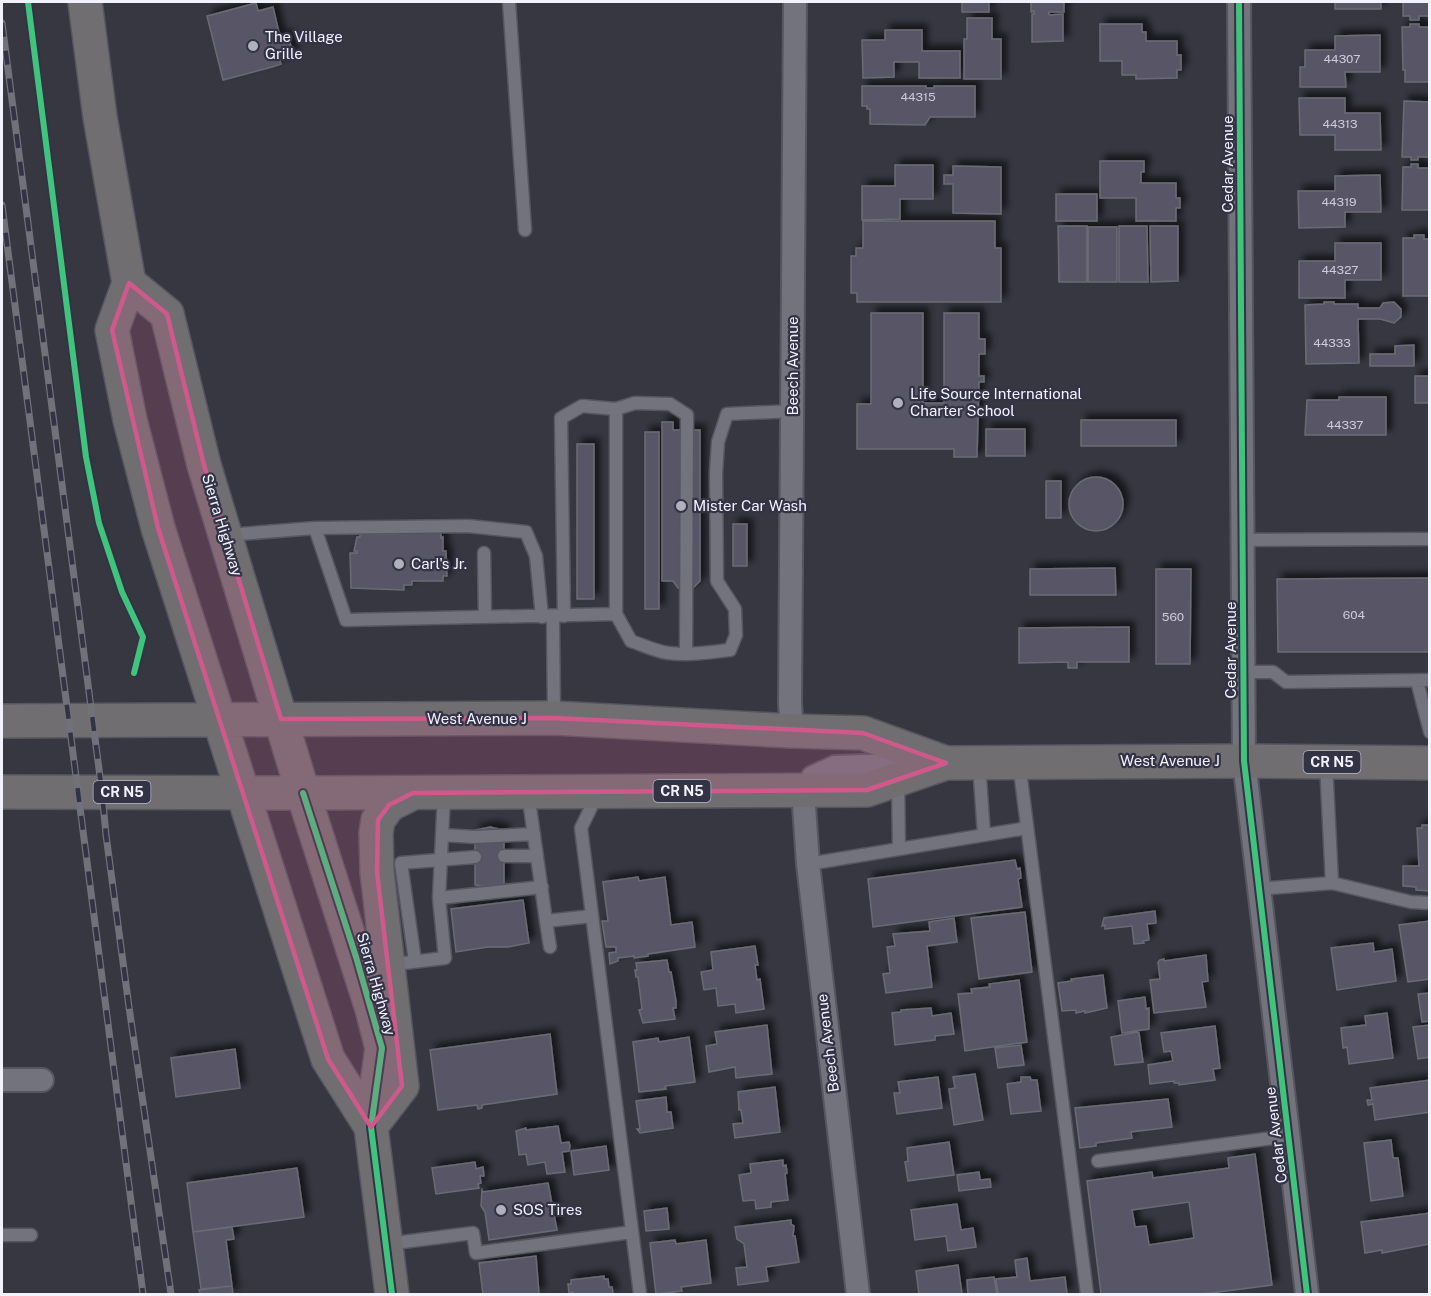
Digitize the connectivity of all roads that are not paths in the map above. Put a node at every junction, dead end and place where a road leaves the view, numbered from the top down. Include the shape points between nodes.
1 (85, 2) edge
2 (509, 2) edge
3 (795, 2) edge
4 (1239, 2) edge
5 (525, 230) dead end
6 (129, 283) junction
7 (616, 409) junction
8 (793, 411) junction
9 (315, 528) junction
10 (225, 535) junction
11 (1430, 539) edge
12 (1242, 540) junction
13 (484, 554) dead end
14 (616, 614) junction
15 (553, 616) junction
16 (485, 617) junction
17 (686, 653) junction
18 (1243, 672) junction
19 (1423, 680) edge
20 (554, 718) junction
21 (219, 719) junction
22 (281, 719) junction
23 (2, 721) edge
24 (792, 731) junction
25 (1430, 732) edge
26 (1244, 761) junction
27 (1019, 762) junction
28 (1326, 762) junction
29 (946, 763) junction
30 (979, 763) junction
31 (1430, 763) edge
32 (898, 780) junction
33 (803, 790) junction
34 (528, 791) junction
35 (599, 791) junction
36 (2, 792) edge
37 (428, 792) junction
38 (242, 793) junction
39 (303, 794) junction
40 (1028, 828) junction
41 (534, 834) junction
42 (443, 835) junction
43 (984, 835) junction
44 (899, 848) junction
45 (504, 856) dead end
46 (537, 856) junction
47 (475, 857) dead end
48 (441, 859) junction
49 (808, 864) junction
50 (1332, 883) junction
51 (542, 887) junction
52 (1259, 889) junction
53 (439, 898) junction
54 (1430, 903) edge
55 (592, 916) junction
56 (546, 921) junction
57 (550, 946) dead end
58 (401, 963) junction
59 (2, 1080) edge
60 (42, 1080) dead end
61 (371, 1127) junction
62 (1288, 1136) junction
63 (1098, 1161) dead end
64 (632, 1232) junction
65 (2, 1235) edge
66 (31, 1235) dead end
67 (387, 1244) junction
68 (392, 1294) edge
69 (640, 1294) edge
70 (858, 1294) edge
71 (1087, 1294) edge
72 (1307, 1294) edge

1 - 6 main road, Sierra Highway
2 - 5 lane
3 - 8 street, Beech Avenue
4 - 12 street, Cedar Avenue
6 - 10 main road, Sierra Highway via 166,314
6 - 21 main road, Sierra Highway via 112,330 121,376 158,528
7 - 14 lane
7 - 15 lane via 582,406 561,418
7 - 17 lane via 635,404 670,404 687,415
8 - 17 lane via 727,414 718,442 716,473 717,581 735,609 736,635 730,650
8 - 24 street, Beech Avenue
9 - 10 lane
9 - 15 lane via 468,526 526,532
9 - 16 lane via 346,620
10 - 22 main road, Sierra Highway
11 - 12 lane
12 - 18 street, Cedar Avenue
13 - 16 lane
14 - 15 lane
14 - 17 lane via 631,641 667,653
15 - 16 lane
15 - 20 lane
18 - 19 lane via 1273,672 1286,682
18 - 26 street, Cedar Avenue
19 - 25 lane
20 - 22 main road, West Avenue J
20 - 24 main road, West Avenue J
21 - 22 main road, West Avenue J
21 - 23 main road, West Avenue J
21 - 38 main road, Sierra Highway
22 - 39 main road, Sierra Highway
24 - 29 main road, West Avenue J via 863,733
26 - 27 main road, West Avenue J / CR N5
26 - 28 main road, West Avenue J / CR N5
26 - 52 street, Cedar Avenue
27 - 30 main road, West Avenue J / CR N5
27 - 40 lane
28 - 31 main road, West Avenue J / CR N5
28 - 50 lane
29 - 30 main road, West Avenue J / CR N5
29 - 32 main road, West Avenue J / CR N5
29 - 33 street via 835,767 813,777
30 - 43 lane
32 - 33 main road, West Avenue J / CR N5 via 867,790
32 - 44 lane
33 - 35 main road, West Avenue J / CR N5
33 - 49 street, Beech Avenue
34 - 35 main road, West Avenue J / CR N5
34 - 37 main road, West Avenue J / CR N5
34 - 41 lane
35 - 55 lane via 581,828
36 - 38 main road, West Avenue J / CR N5
37 - 39 main road, West Avenue J / CR N5
37 - 42 lane
37 - 58 main road via 389,806 378,820 377,872
38 - 39 main road, West Avenue J / CR N5
38 - 61 main road, Sierra Highway via 328,1059
39 - 61 main road, Sierra Highway via 382,1048
40 - 43 lane
40 - 71 lane
41 - 42 lane
41 - 46 lane
42 - 48 lane
43 - 44 lane
44 - 49 lane
45 - 46 lane
46 - 51 lane
47 - 48 lane
48 - 53 lane
48 - 58 lane via 401,862
49 - 70 street, Beech Avenue
50 - 52 lane
50 - 54 lane
51 - 53 lane
51 - 56 lane
52 - 62 street, Cedar Avenue
53 - 58 lane via 445,958
55 - 56 lane
55 - 64 lane
56 - 57 lane
58 - 61 main road via 402,1086
59 - 60 street
61 - 67 main road, Sierra Highway
62 - 63 lane
62 - 72 street, Cedar Avenue
64 - 67 lane via 476,1253 472,1233
64 - 69 lane
65 - 66 lane
67 - 68 main road, Sierra Highway

